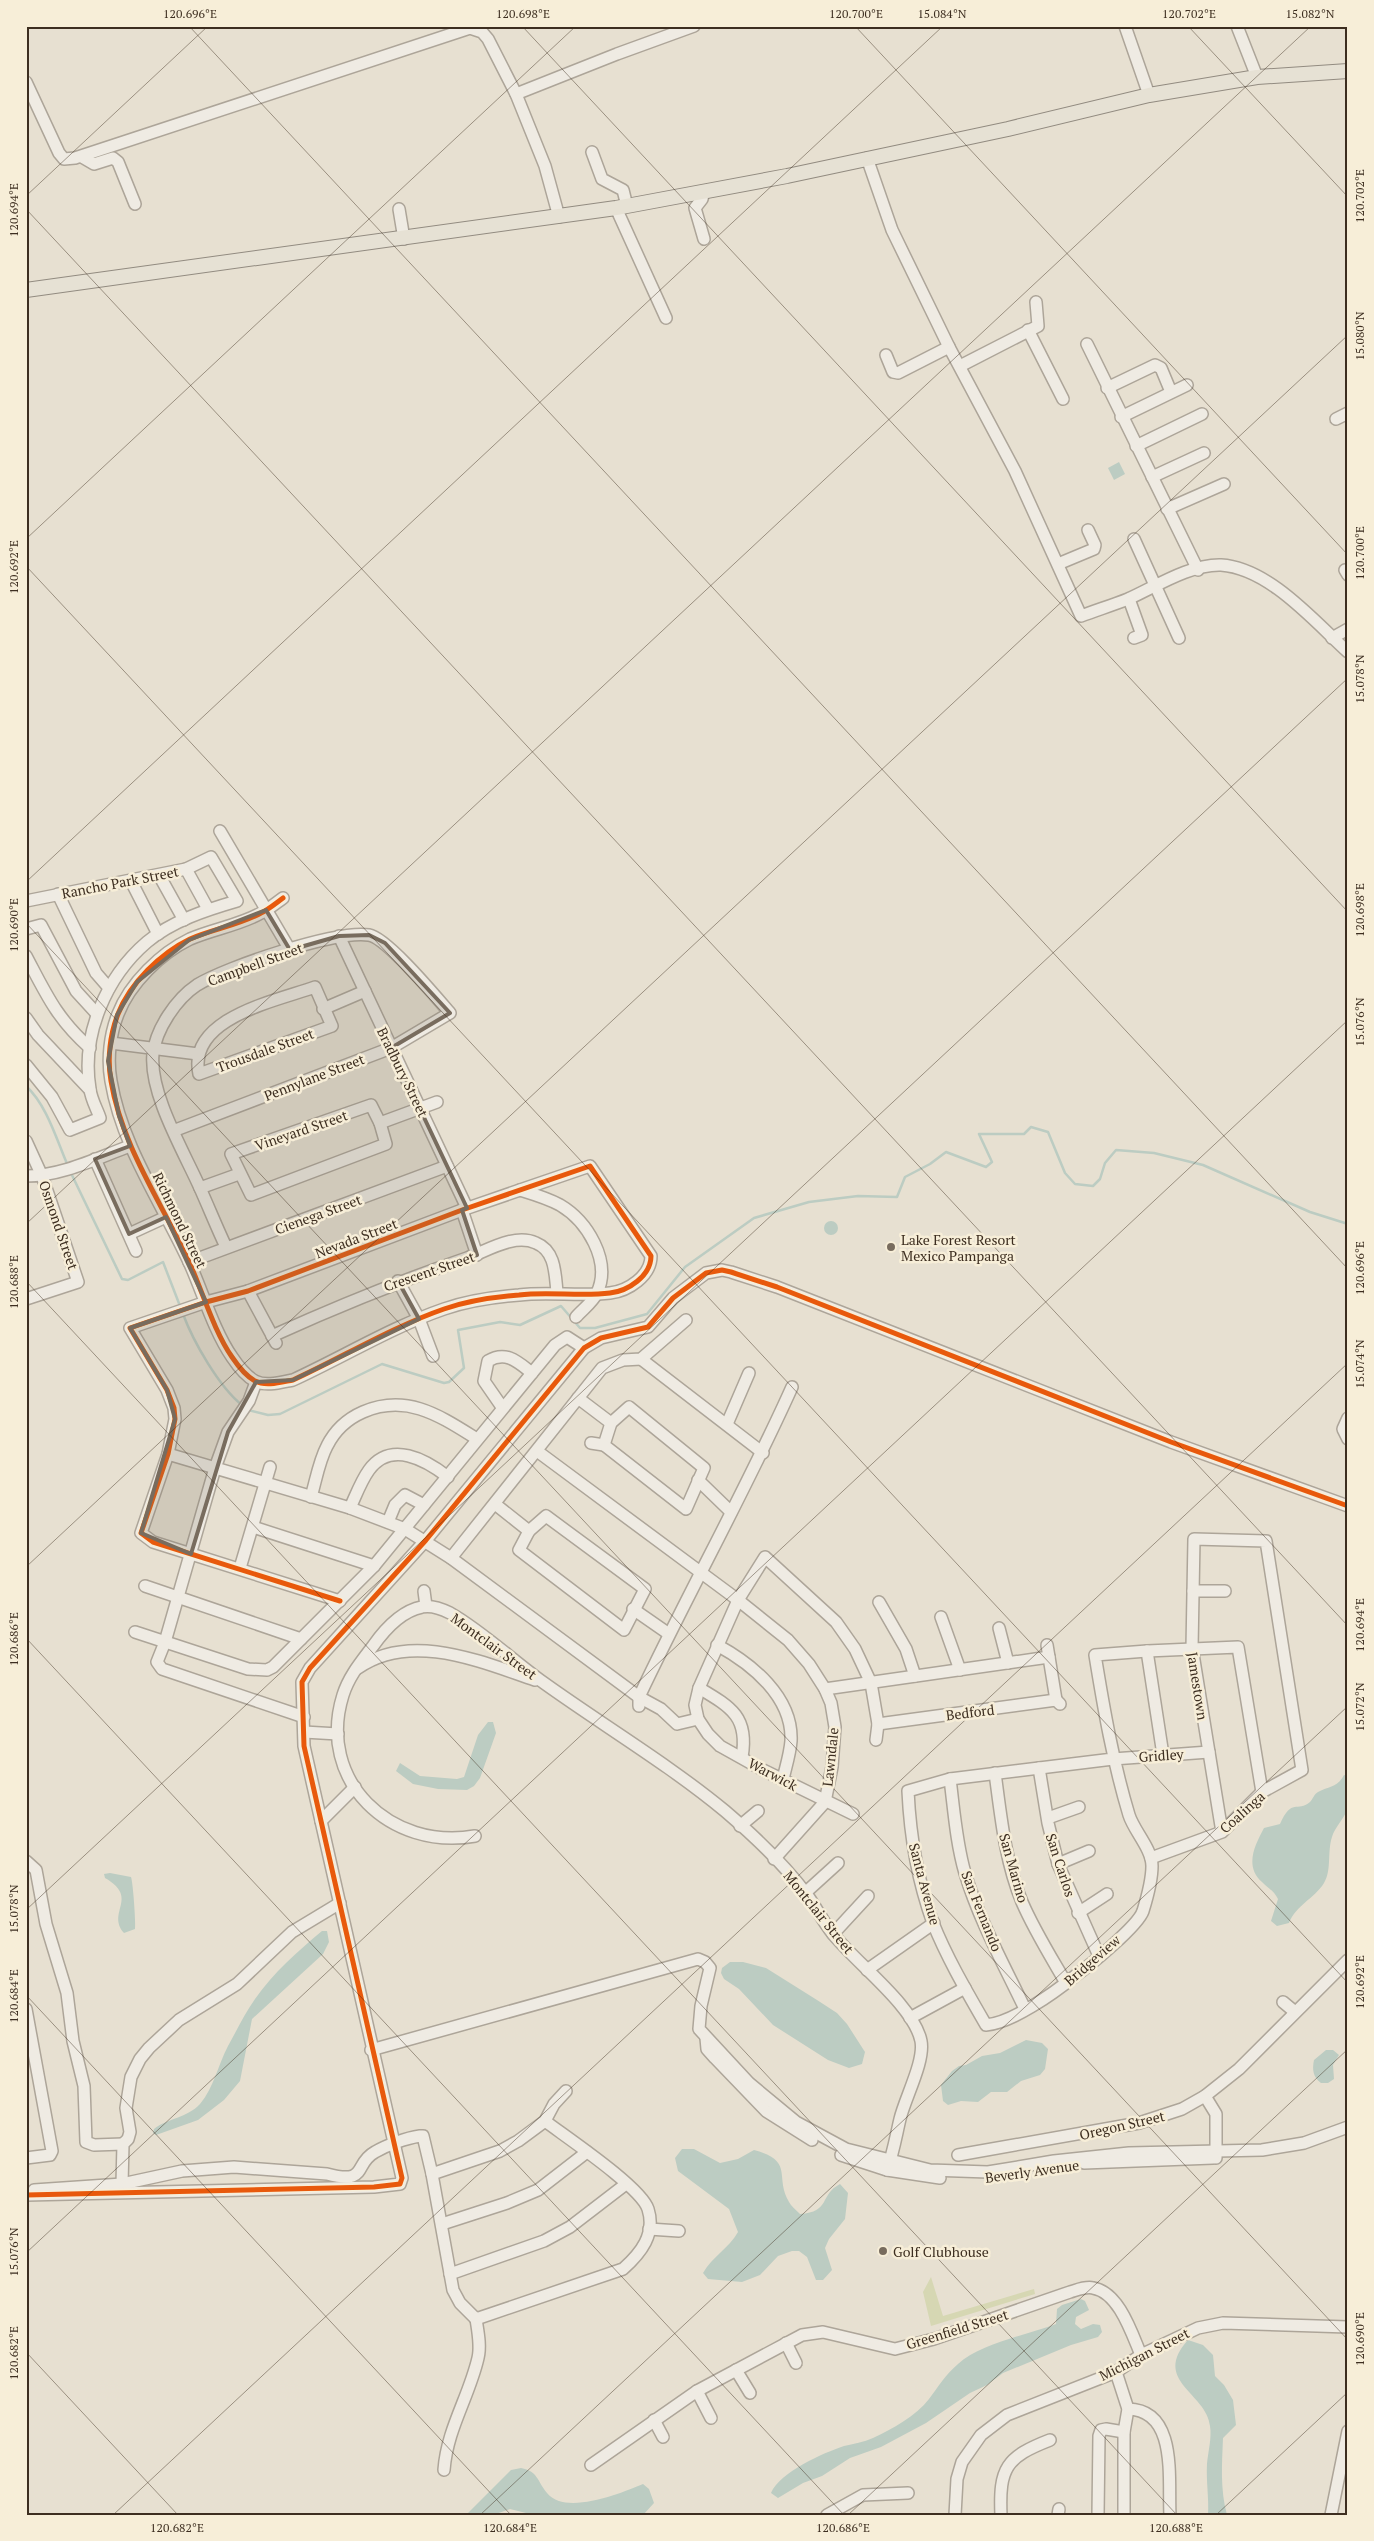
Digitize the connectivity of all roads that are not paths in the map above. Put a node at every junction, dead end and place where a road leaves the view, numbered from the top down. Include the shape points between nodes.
1 (694, 26) edge
2 (1125, 26) edge
3 (1237, 26) edge
4 (1348, 71) edge
5 (1258, 77) junction
6 (26, 82) edge
7 (516, 94) junction
8 (1149, 95) junction
9 (592, 152) dead end
10 (82, 157) junction
11 (867, 158) junction
12 (704, 191) junction
13 (135, 204) dead end
14 (621, 207) junction
15 (399, 209) dead end
16 (559, 218) junction
17 (404, 239) junction
18 (704, 239) dead end
19 (26, 290) edge
20 (1036, 302) dead end
21 (666, 318) dead end
22 (1028, 330) junction
23 (1087, 344) dead end
24 (949, 347) junction
25 (886, 355) dead end
26 (960, 366) junction
27 (1187, 385) dead end
28 (1107, 388) junction
29 (1171, 392) junction
30 (1063, 399) dead end
31 (1348, 413) edge
32 (1202, 414) dead end
33 (1121, 417) junction
34 (1336, 419) dead end
35 (1136, 446) junction
36 (1204, 453) dead end
37 (1152, 477) junction
38 (1224, 484) dead end
39 (1168, 509) junction
40 (1088, 530) dead end
41 (1134, 539) dead end
42 (1058, 564) junction
43 (1198, 570) junction
44 (1155, 585) junction
45 (1129, 599) junction
46 (1348, 629) edge
47 (1134, 638) dead end
48 (1179, 638) dead end
49 (1332, 638) junction
50 (1348, 652) edge
51 (220, 831) dead end
52 (186, 869) junction
53 (159, 875) junction
54 (131, 880) junction
55 (58, 894) junction
56 (283, 898) dead end
57 (26, 901) edge
58 (208, 909) junction
59 (266, 910) junction
60 (184, 920) junction
61 (26, 929) edge
62 (158, 934) junction
63 (339, 936) junction
64 (290, 950) junction
65 (26, 956) edge
66 (133, 957) junction
67 (149, 970) junction
68 (109, 988) junction
69 (365, 991) junction
70 (323, 1009) junction
71 (450, 1013) joint
72 (96, 1014) junction
73 (26, 1018) edge
74 (111, 1043) junction
75 (90, 1048) junction
76 (391, 1048) junction
77 (154, 1050) junction
78 (198, 1054) junction
79 (26, 1065) edge
80 (90, 1090) junction
81 (437, 1102) dead end
82 (421, 1109) junction
83 (380, 1123) junction
84 (173, 1131) junction
85 (26, 1141) edge
86 (130, 1146) junction
87 (95, 1158) junction
88 (447, 1166) junction
89 (239, 1174) junction
90 (26, 1176) edge
91 (42, 1176) junction
92 (200, 1188) junction
93 (520, 1190) junction
94 (464, 1209) junction
95 (166, 1217) junction
96 (129, 1234) junction
97 (226, 1247) junction
98 (136, 1251) dead end
99 (477, 1255) junction
100 (189, 1262) junction
101 (398, 1281) junction
102 (248, 1291) junction
103 (557, 1292) junction
104 (596, 1293) junction
105 (26, 1300) edge
106 (206, 1302) junction
107 (576, 1317) dead end
108 (419, 1319) junction
109 (686, 1320) dead end
110 (648, 1327) junction
111 (654, 1345) junction
112 (584, 1348) junction
113 (433, 1356) dead end
114 (641, 1359) junction
115 (532, 1373) junction
116 (749, 1373) dead end
117 (256, 1382) junction
118 (792, 1388) dead end
119 (578, 1398) junction
120 (502, 1407) junction
121 (611, 1423) junction
122 (727, 1424) junction
123 (477, 1439) junction
124 (591, 1443) dead end
125 (604, 1445) junction
126 (537, 1451) junction
127 (763, 1452) junction
128 (168, 1454) junction
129 (270, 1467) dead end
130 (215, 1468) junction
131 (448, 1477) junction
132 (698, 1480) junction
133 (266, 1484) junction
134 (311, 1497) junction
135 (495, 1504) junction
136 (424, 1505) junction
137 (1348, 1506) edge
138 (350, 1508) junction
139 (731, 1512) junction
140 (388, 1522) junction
141 (253, 1527) junction
142 (405, 1529) junction
143 (529, 1530) junction
144 (426, 1540) junction
145 (191, 1554) junction
146 (451, 1558) junction
147 (374, 1566) junction
148 (240, 1568) junction
149 (701, 1572) junction
150 (145, 1586) dead end
151 (1193, 1591) junction
152 (1225, 1591) dead end
153 (424, 1592) dead end
154 (178, 1596) junction
155 (340, 1600) junction
156 (738, 1600) junction
157 (879, 1602) dead end
158 (426, 1606) junction
159 (633, 1609) junction
160 (940, 1617) dead end
161 (999, 1628) dead end
162 (624, 1630) junction
163 (135, 1632) dead end
164 (669, 1634) junction
165 (301, 1639) junction
166 (165, 1642) junction
167 (627, 1642) dead end
168 (718, 1645) junction
169 (1192, 1648) junction
170 (1146, 1650) junction
171 (1008, 1663) junction
172 (960, 1670) junction
173 (353, 1672) junction
174 (915, 1676) junction
175 (871, 1682) junction
176 (544, 1683) junction
177 (699, 1688) junction
178 (825, 1689) junction
179 (330, 1694) dead end
180 (342, 1698) junction
181 (639, 1702) junction
182 (304, 1717) junction
183 (699, 1721) junction
184 (878, 1724) junction
185 (304, 1732) junction
186 (338, 1734) junction
187 (876, 1740) dead end
188 (1209, 1752) junction
189 (1163, 1755) junction
190 (742, 1757) junction
191 (1113, 1759) junction
192 (1040, 1768) junction
193 (1302, 1770) joint
194 (995, 1773) junction
195 (783, 1779) junction
196 (950, 1779) junction
197 (355, 1788) junction
198 (908, 1791) joint
199 (1262, 1792) junction
200 (825, 1802) junction
201 (1079, 1807) dead end
202 (758, 1811) dead end
203 (853, 1814) dead end
204 (1048, 1818) junction
205 (321, 1821) junction
206 (740, 1826) junction
207 (1222, 1832) junction
208 (474, 1836) dead end
209 (1089, 1851) dead end
210 (1151, 1858) junction
211 (774, 1859) junction
212 (26, 1861) edge
213 (838, 1863) dead end
214 (1058, 1864) junction
215 (805, 1892) junction
216 (1107, 1894) dead end
217 (868, 1896) dead end
218 (340, 1903) junction
219 (1078, 1913) junction
220 (935, 1925) junction
221 (833, 1934) junction
222 (1099, 1956) junction
223 (1348, 1960) edge
224 (870, 1973) junction
225 (1066, 1983) junction
226 (965, 1988) junction
227 (1283, 2002) dead end
228 (26, 2009) edge
229 (1025, 2009) junction
230 (1295, 2012) junction
231 (910, 2018) junction
232 (986, 2025) joint
233 (706, 2038) junction
234 (371, 2050) junction
235 (566, 2091) dead end
236 (1205, 2096) junction
237 (545, 2121) junction
238 (1348, 2127) edge
239 (1348, 2135) edge
240 (123, 2144) junction
241 (394, 2145) junction
242 (587, 2152) junction
243 (958, 2155) dead end
244 (1216, 2155) junction
245 (26, 2158) edge
246 (889, 2166) junction
247 (432, 2174) junction
248 (122, 2184) junction
249 (626, 2184) junction
250 (26, 2194) edge
251 (442, 2224) junction
252 (649, 2229) junction
253 (679, 2231) dead end
254 (450, 2274) junction
255 (476, 2319) junction
256 (1348, 2327) edge
257 (786, 2343) junction
258 (1141, 2355) junction
259 (796, 2363) dead end
260 (736, 2370) junction
261 (1116, 2372) junction
262 (698, 2391) junction
263 (750, 2393) dead end
264 (1128, 2409) junction
265 (711, 2418) dead end
266 (654, 2420) junction
267 (1348, 2431) edge
268 (1124, 2432) junction
269 (663, 2437) dead end
270 (1050, 2440) dead end
271 (591, 2465) dead end
272 (1344, 2466) edge
273 (444, 2470) dead end
274 (908, 2493) dead end
275 (827, 2515) edge
276 (956, 2515) edge
277 (1001, 2515) edge
278 (1098, 2515) edge
279 (1124, 2515) edge
280 (1170, 2515) edge
281 (1331, 2515) edge

1 - 7 street
2 - 8 street
3 - 5 street
4 - 5 main road
5 - 8 main road
6 - 10 street via 59,154 64,159
7 - 10 street via 488,39 482,32 470,28
7 - 16 street via 545,166
8 - 11 main road
9 - 14 street via 602,179 623,190
10 - 13 street via 94,164 113,158 118,162
11 - 12 main road
11 - 24 street via 892,230
12 - 14 main road
12 - 18 street via 695,208
14 - 16 main road
14 - 21 street
15 - 17 street
16 - 17 main road
17 - 19 main road via 200,264
20 - 22 street via 1038,326
22 - 26 street
22 - 30 street
23 - 28 street
24 - 25 street via 898,373 893,372
24 - 26 street
26 - 42 street via 1015,471
27 - 29 street
28 - 29 street via 1155,365 1161,368
28 - 33 street
29 - 33 street
31 - 34 street
32 - 35 street
33 - 35 street
35 - 37 street
36 - 37 street
37 - 39 street
38 - 39 street
39 - 43 street
40 - 42 street via 1094,550
41 - 44 street
42 - 45 street via 1081,616
43 - 44 street
43 - 49 street via 1219,565 1240,569 1280,591
44 - 45 street
44 - 48 street
45 - 47 street via 1142,635
46 - 49 street
49 - 50 street
51 - 59 street
52 - 53 street, Rancho Park Street
52 - 58 street
52 - 58 street, Rancho Park Street via 211,857 237,901
53 - 54 street, Rancho Park Street
53 - 60 street
54 - 55 street, Rancho Park Street
54 - 62 street
55 - 57 street, Rancho Park Street
55 - 68 street via 96,973
56 - 59 street, Richmond Street
58 - 60 street
59 - 64 street
59 - 67 street, Richmond Street via 188,940
60 - 62 street
61 - 72 street via 41,925 76,991
62 - 66 street
63 - 64 street, Campbell Street
63 - 69 street, Bradbury Street
63 - 71 street, Campbell Street via 369,935 378,938
64 - 77 street, Campbell Street via 224,972 197,985 175,1007 163,1025
65 - 75 street via 68,1029
66 - 67 street
66 - 68 street
67 - 74 street, Richmond Street via 117,1015
68 - 72 street
69 - 70 street
69 - 76 street, Bradbury Street
70 - 78 street via 315,987 237,1015 216,1026
70 - 78 street, Trousdale Street via 332,1026 199,1074
71 - 76 street, Pennylane Street
72 - 75 street
73 - 80 street
74 - 77 street
74 - 86 street, Richmond Street via 108,1061 111,1082
75 - 80 street
76 - 82 street, Bradbury Street
76 - 84 street, Pennylane Street
77 - 78 street
77 - 84 street, Campbell Street via 155,1078
79 - 80 street via 52,1097 70,1130 100,1118
81 - 82 street
82 - 83 street
82 - 88 street, Bradbury Street
83 - 89 street via 386,1144 251,1194
83 - 89 street, Vineyard Street via 371,1105 231,1154
84 - 92 street, Campbell Street
85 - 91 street, Osmond Street
86 - 87 street
86 - 95 street, Richmond Street
87 - 91 street
87 - 96 street
88 - 94 street, Bradbury Street
88 - 97 street, Cienega Street
89 - 92 street
90 - 91 street
91 - 105 street, Osmond Street via 78,1282
92 - 97 street, Campbell Street
93 - 94 street, Nevada Street
93 - 104 street via 560,1205 588,1232 600,1256
93 - 104 street, Nevada Street via 590,1166 651,1256 649,1269 632,1285 611,1293
94 - 99 street, Bradbury Street
94 - 102 street, Nevada Street
95 - 96 street
95 - 100 street, Richmond Street
96 - 98 street
97 - 100 street, Cienega Street
99 - 101 street, Crescent Street
99 - 103 street, Crescent Street via 503,1244 536,1242 554,1261
100 - 106 street, Richmond Street
101 - 102 street, Crescent Street via 274,1339
101 - 108 street
102 - 106 street, Nevada Street
103 - 104 street
103 - 108 street via 493,1298 446,1308
104 - 107 street
106 - 117 street, Richmond Street via 231,1356
106 - 128 street, Nevada Street via 130,1328 160,1376 174,1408
108 - 113 street
108 - 117 street via 293,1380
109 - 111 street
110 - 111 street
110 - 112 street via 601,1338
110 - 137 street via 673,1298 699,1277 722,1270 731,1272 881,1327 1171,1442
111 - 114 street
112 - 115 street via 570,1338 562,1338
112 - 144 street
114 - 119 street via 623,1360 602,1368
114 - 122 street
115 - 120 street
115 - 120 street via 511,1357 499,1356 488,1361 484,1381
116 - 122 street
117 - 130 street via 249,1401 228,1432
118 - 127 street
119 - 121 street
119 - 126 street
120 - 123 street
121 - 125 street
121 - 132 street via 628,1403 709,1467
122 - 127 street
123 - 131 street
123 - 134 street via 434,1414 410,1406 386,1404 371,1409 346,1422 333,1437 324,1454
124 - 125 street
125 - 132 street via 688,1513
126 - 135 street
126 - 149 street, Lawndale
127 - 139 street
128 - 130 street
128 - 145 street via 141,1533 153,1542
129 - 133 street
130 - 133 street
130 - 145 street
131 - 136 street
131 - 138 street via 417,1457 406,1454 386,1457 370,1468
132 - 139 street
133 - 134 street
133 - 141 street
134 - 138 street
135 - 143 street
135 - 146 street
136 - 140 street via 405,1495 395,1505
136 - 142 street
138 - 140 street
139 - 149 street
140 - 142 street
141 - 147 street
141 - 148 street
142 - 144 street
142 - 147 street
143 - 159 street via 544,1511 648,1588
143 - 162 street via 514,1551
144 - 146 street
144 - 182 street via 310,1668 302,1682
145 - 148 street
145 - 154 street
146 - 181 street
147 - 155 street
148 - 155 street
149 - 156 street, Lawndale
149 - 164 street
150 - 154 street
151 - 152 street
151 - 169 street, Jamestown
151 - 193 street, Jamestown via 1194,1539 1266,1541
153 - 158 street
154 - 165 street
154 - 166 street
155 - 165 street
156 - 168 street
156 - 175 street via 765,1557 770,1560 836,1622 855,1649
156 - 178 street, Lawndale via 788,1640
157 - 174 street via 906,1648
158 - 173 street via 399,1617 376,1640
158 - 176 street, Montclair Street via 450,1613
159 - 162 street
159 - 164 street
160 - 172 street
161 - 171 street
162 - 167 street
163 - 166 street
164 - 181 street
165 - 166 street via 280,1662 267,1670 248,1669
166 - 182 street via 156,1662 162,1669
168 - 177 street
168 - 195 street via 754,1670 780,1698 791,1740
169 - 170 street
169 - 188 street, Jamestown
169 - 199 street via 1238,1647
170 - 189 street
170 - 191 street via 1095,1656
171 - 172 street
171 - 184 street, Bedford via 1048,1651 1058,1702
172 - 174 street
173 - 176 street, Montclair Street via 379,1657 406,1652 438,1652 470,1658
173 - 180 street
174 - 175 street
175 - 178 street
175 - 184 street
176 - 206 street, Montclair Street via 653,1757
177 - 183 street via 695,1704
177 - 190 street via 725,1706 743,1724 745,1741
178 - 200 street, Lawndale via 836,1727
179 - 180 street
180 - 186 street
181 - 183 street via 661,1709 677,1724
182 - 185 street
183 - 190 street, Warwick via 720,1746
184 - 187 street
185 - 186 street
185 - 205 street via 304,1746
186 - 197 street via 343,1762
188 - 189 street, Gridley
188 - 207 street, Jamestown
189 - 191 street, Gridley
190 - 195 street, Warwick
191 - 192 street, Gridley
191 - 210 street via 1130,1818
192 - 194 street, Gridley
192 - 204 street, San Carlos
193 - 199 street, Coalinga
194 - 196 street, Gridley
194 - 225 street, San Marino via 1005,1844 1022,1902
195 - 200 street, Warwick
196 - 198 street, Gridley
196 - 229 street, San Fernando via 959,1849 966,1875
197 - 205 street
197 - 208 street via 374,1811 400,1828 436,1838
198 - 220 street, Santa Avenue via 916,1860
199 - 207 street, Coalinga
200 - 203 street, Warwick
200 - 211 street
201 - 204 street
202 - 206 street
204 - 214 street, San Carlos
205 - 218 street
206 - 211 street, Montclair Street
207 - 210 street, Coalinga
209 - 214 street
210 - 222 street, Bridgeview via 1142,1913
211 - 215 street, Montclair Street
212 - 240 street via 36,1870 46,1924 66,1992 73,2042 84,2086 86,2142 94,2145
213 - 215 street
214 - 219 street, San Carlos
215 - 221 street, Montclair Street
216 - 219 street
217 - 221 street
218 - 234 street
218 - 240 street via 292,1932 237,1984 179,2020 149,2048 131,2077 126,2108 130,2132
219 - 222 street, San Carlos
220 - 224 street
220 - 226 street, Santa Avenue
221 - 224 street, Montclair Street
222 - 225 street, Bridgeview
223 - 230 street, Oregon Street
224 - 231 street, Montclair Street
225 - 229 street, Bridgeview
226 - 231 street
226 - 232 street, Santa Avenue
227 - 230 street
228 - 245 street via 52,2151
229 - 232 street, Bridgeview via 995,2025
230 - 236 street, Oregon Street via 1239,2069
231 - 246 street, Montclair Street via 922,2042 921,2057 900,2117
233 - 234 street via 699,2027 710,1968 698,1959
233 - 246 street, Beverly Avenue via 749,2083 796,2122 846,2149
233 - 246 street, Beverly Avenue via 707,2049 766,2111 841,2155
234 - 241 street
235 - 237 street
236 - 243 street, Oregon Street via 1168,2115 1139,2123
236 - 244 street via 1216,2114
237 - 242 street
237 - 247 street via 500,2152
238 - 244 street, Beverly Avenue via 1304,2143
239 - 244 street, Beverly Avenue via 1290,2152
240 - 248 street
241 - 247 street via 423,2136
241 - 248 street via 375,2152 351,2177 234,2167 182,2171
241 - 250 street via 402,2178 400,2184 393,2186
242 - 249 street
242 - 251 street via 538,2190 506,2204
244 - 246 street, Beverly Avenue via 1080,2163 989,2178 925,2177
247 - 251 street
248 - 250 street via 49,2188
249 - 252 street via 648,2209
249 - 254 street via 570,2227 544,2241
251 - 254 street
252 - 253 street
252 - 255 street via 643,2249 623,2269
254 - 255 street via 460,2303
255 - 273 street via 478,2359 455,2418
256 - 258 street, Michigan Street via 1223,2323 1179,2336
257 - 258 street, Greenfield Street via 802,2334 823,2332 895,2349 1090,2287 1100,2289 1120,2307
257 - 259 street
257 - 260 street, Greenfield Street
258 - 261 street, Michigan Street
260 - 262 street, Greenfield Street
260 - 263 street
261 - 264 street
261 - 276 street, Michigan Street via 1030,2405 992,2424 962,2462 956,2479
262 - 265 street
262 - 266 street, Greenfield Street
264 - 268 street
264 - 280 street via 1144,2411 1164,2432
266 - 269 street
266 - 271 street, Greenfield Street
267 - 272 street
268 - 278 street via 1106,2429 1101,2430 1099,2436
268 - 279 street
270 - 277 street via 1022,2452 1005,2471 1001,2481
272 - 281 street
274 - 275 street via 863,2495

